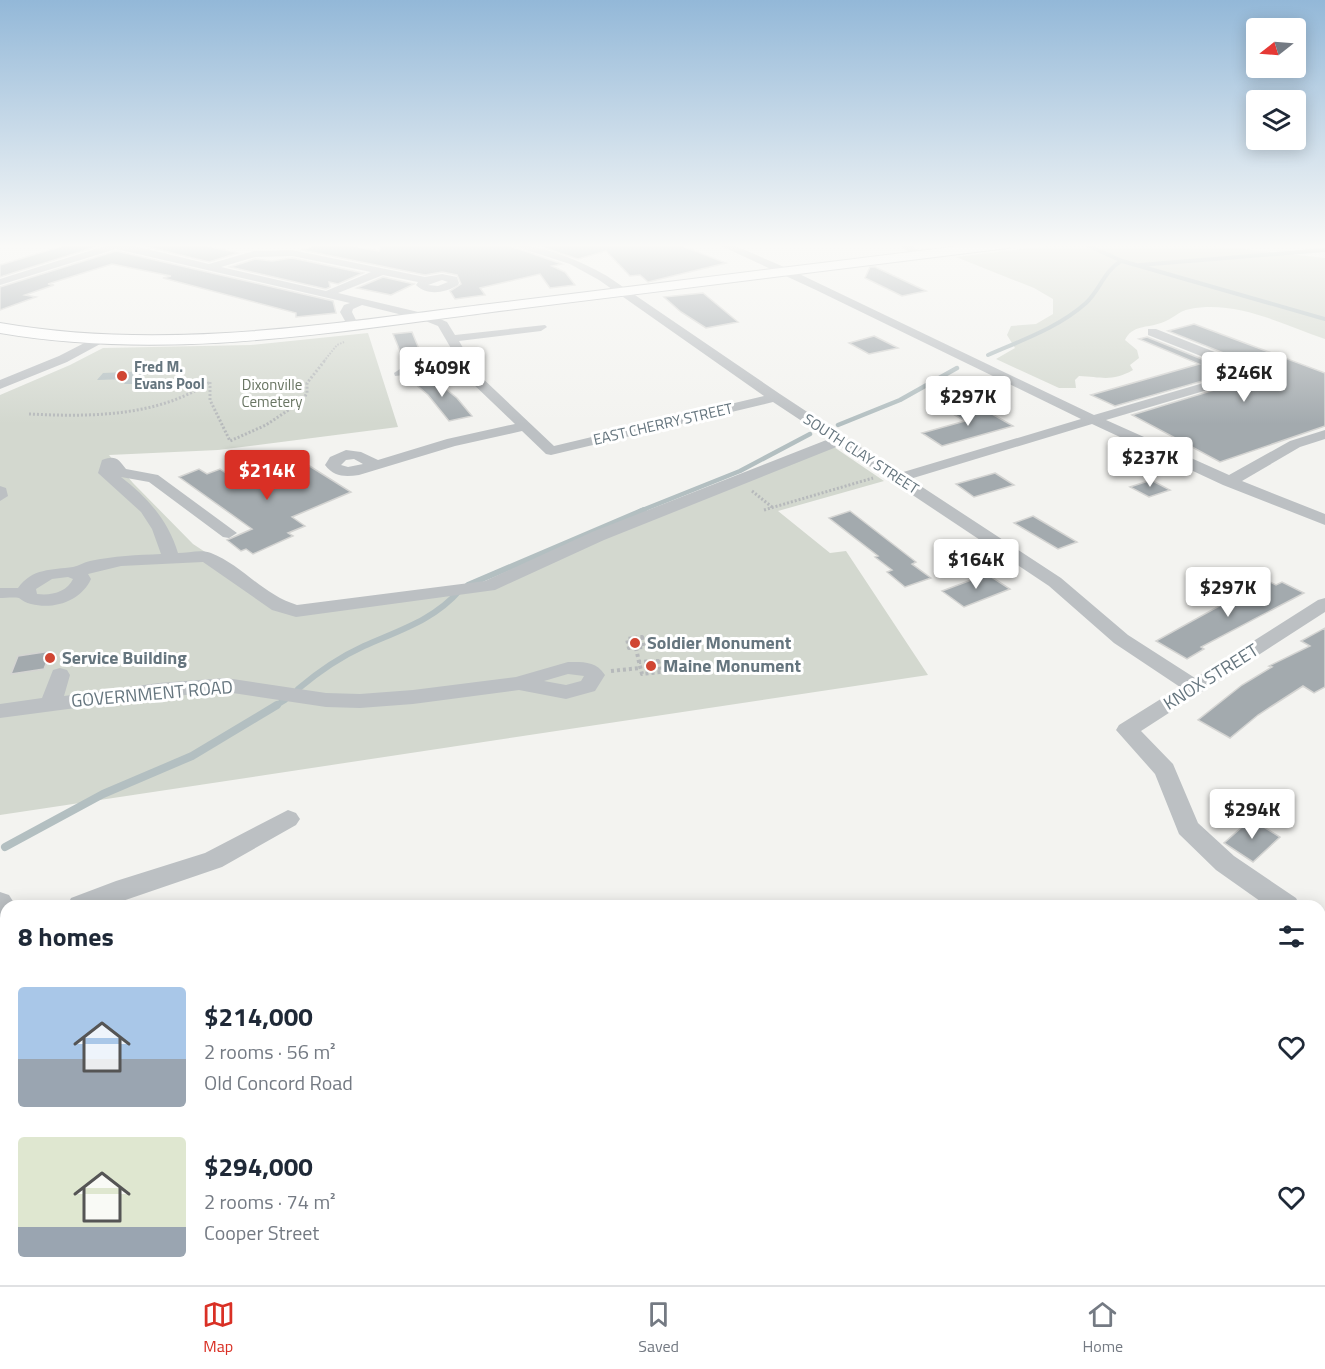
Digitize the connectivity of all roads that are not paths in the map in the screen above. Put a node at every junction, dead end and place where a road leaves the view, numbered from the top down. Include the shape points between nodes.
1 (356, 304) edge
2 (370, 304) edge
3 (529, 304) edge
4 (640, 304) edge
5 (856, 304) edge
6 (427, 317) junction
7 (541, 327) dead end
8 (0, 328) edge
9 (1152, 332) dead end
10 (350, 334) junction
11 (451, 339) junction
12 (98, 340) junction
13 (467, 365) junction
14 (400, 373) dead end
15 (0, 385) edge
16 (775, 397) junction
17 (1091, 419) junction
18 (525, 426) junction
19 (1325, 434) edge
20 (840, 440) junction
21 (376, 465) dead end
22 (898, 478) junction
23 (1228, 482) junction
24 (0, 491) edge
25 (0, 496) edge
26 (1325, 520) edge
27 (229, 532) dead end
28 (170, 557) junction
29 (74, 573) junction
30 (26, 592) junction
31 (0, 593) edge
32 (1325, 604) edge
33 (593, 673) road end
34 (60, 675) dead end
35 (1196, 688) junction
36 (51, 703) junction
37 (0, 711) edge
38 (288, 819) dead end
39 (95, 900) edge
40 (1278, 900) edge

1 - 10 street via 346,312
2 - 6 street
3 - 6 main road
4 - 16 street, SOUTH CLAY STREET
5 - 17 street
6 - 10 main road
6 - 11 street via 443,324
7 - 11 street
8 - 12 main road
9 - 17 street via 1253,372
10 - 12 main road
11 - 13 street
12 - 15 street
13 - 14 street
13 - 18 street
16 - 18 street, EAST CHERRY STREET via 551,451
16 - 20 street, SOUTH CLAY STREET
17 - 22 street
17 - 23 street
18 - 21 street via 452,442
19 - 23 street via 1295,444
20 - 22 street, SOUTH CLAY STREET
20 - 28 street via 598,536 489,586 461,591 296,611 255,592 206,557
22 - 35 street, SOUTH CLAY STREET via 1055,582 1121,639
23 - 26 street
24 - 25 street
27 - 28 street via 153,478 136,477 121,472 113,461 106,463 106,473 132,492 158,522
28 - 29 street via 91,566
29 - 30 street via 43,576 30,584
29 - 30 street via 80,575 81,584 60,597 33,599
30 - 31 street
32 - 35 street, KNOX STREET
33 - 36 street, GOVERNMENT ROAD via 588,686 566,692 519,683 360,701 226,685
34 - 36 street
35 - 40 street, KNOX STREET via 1127,730 1165,770 1188,828 1225,863
36 - 37 street, GOVERNMENT ROAD
38 - 39 street via 213,860

